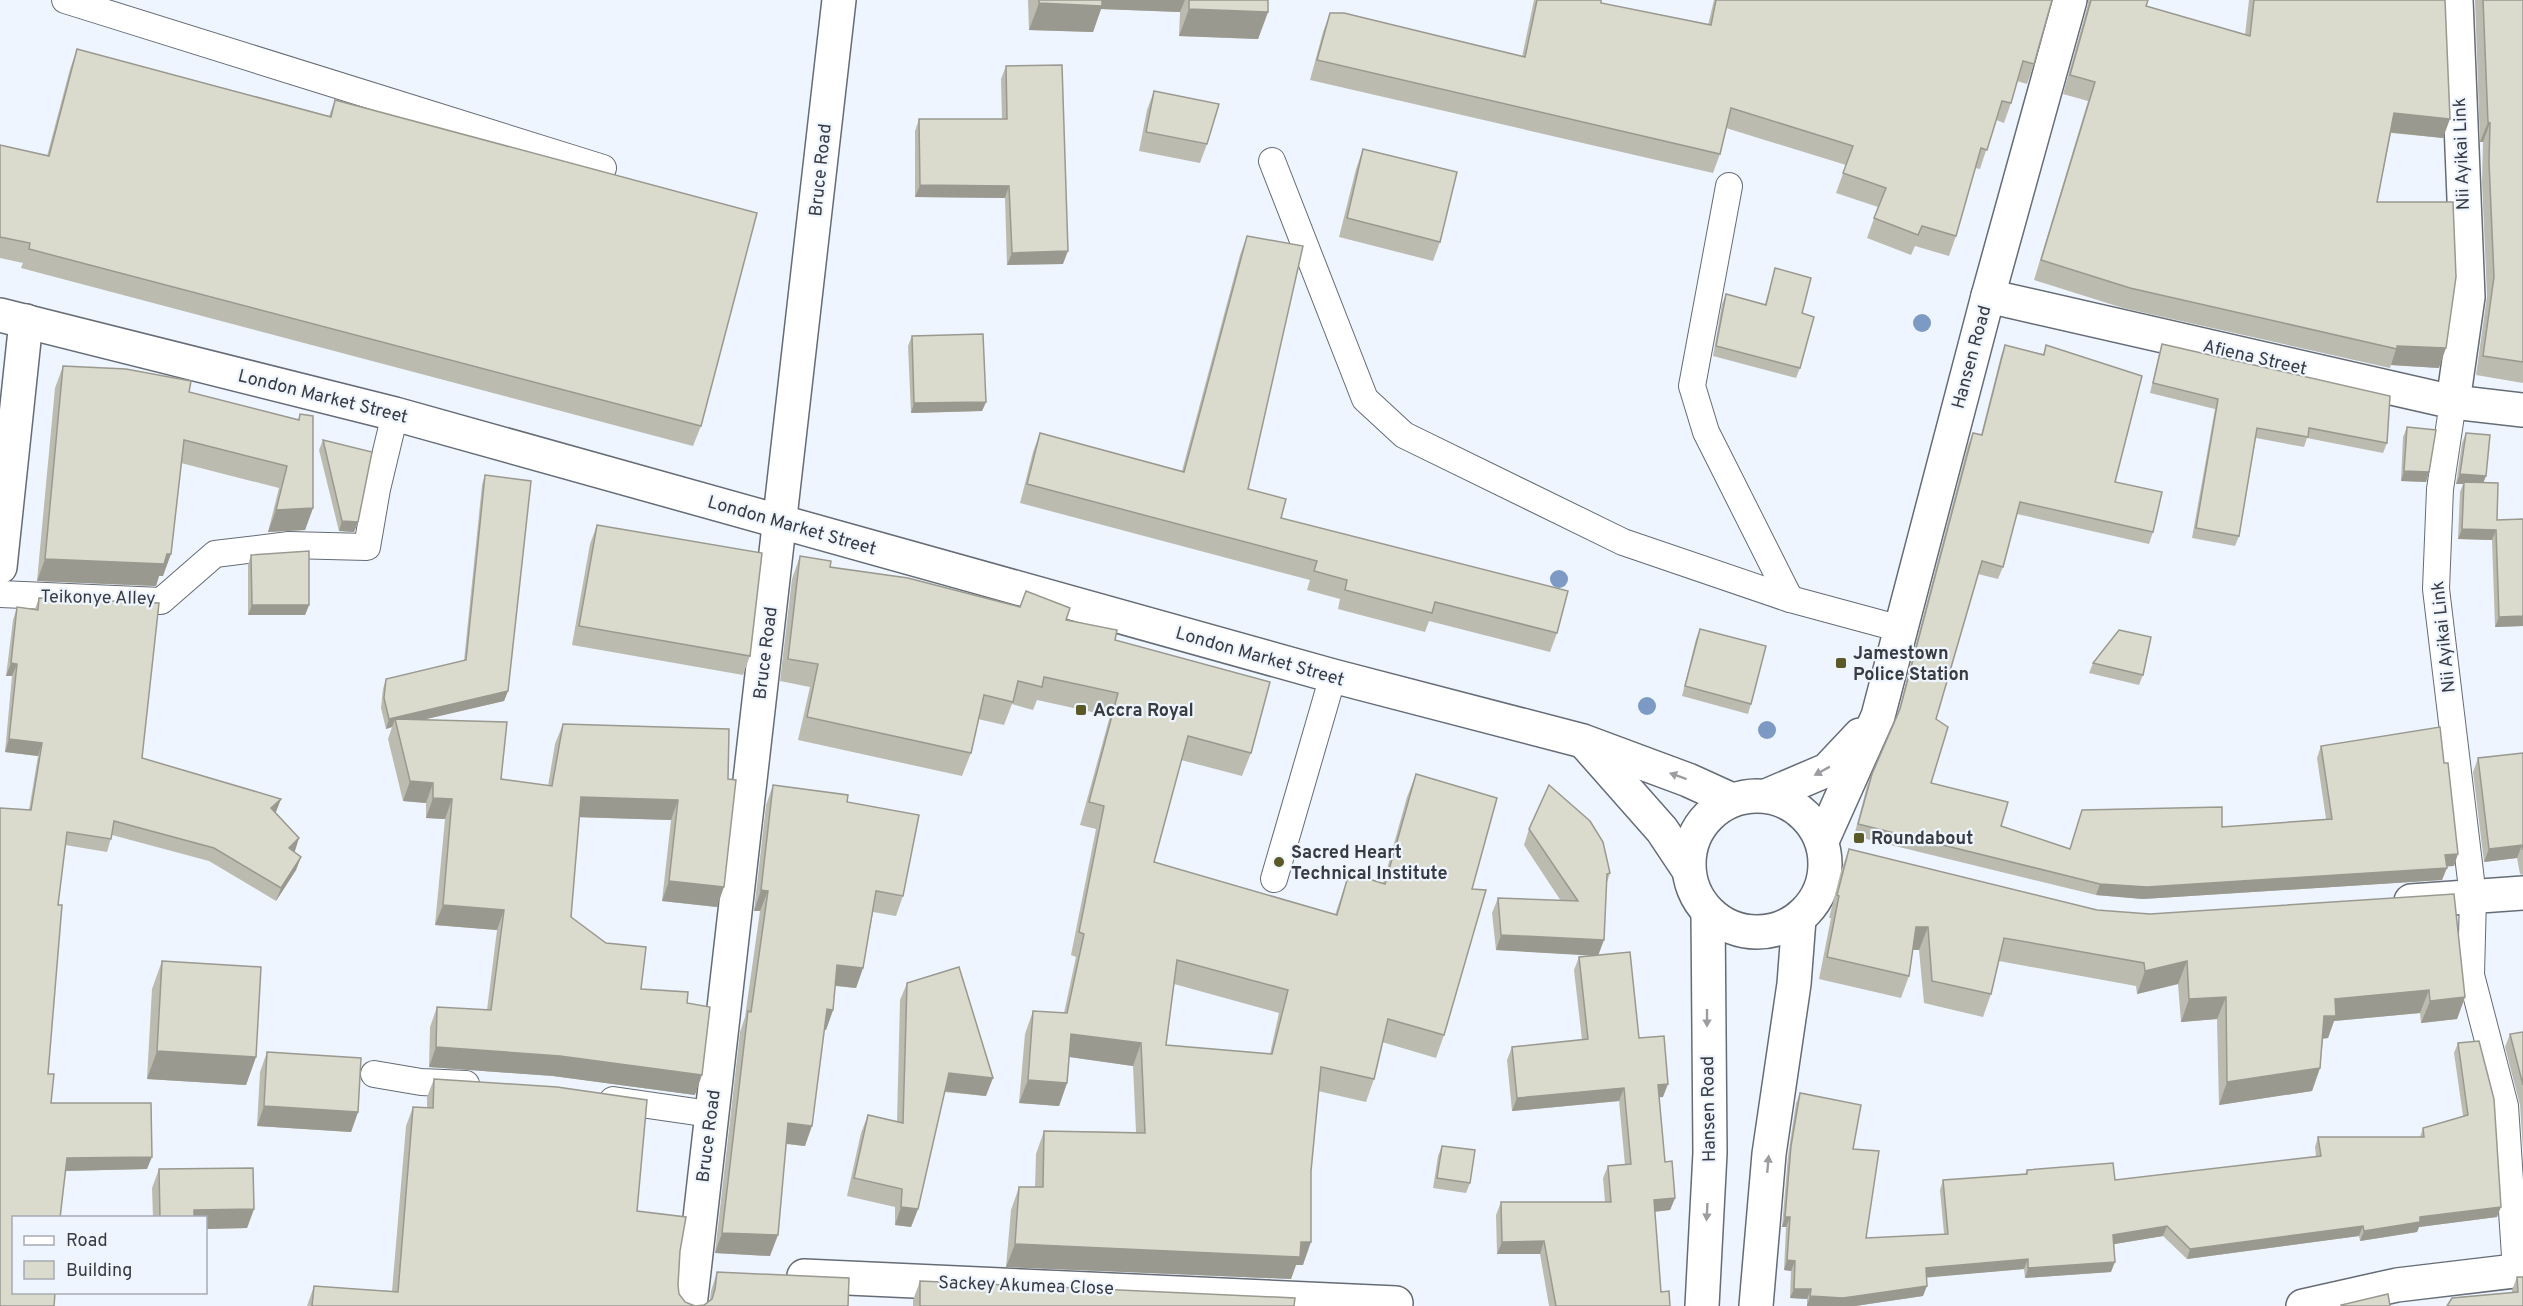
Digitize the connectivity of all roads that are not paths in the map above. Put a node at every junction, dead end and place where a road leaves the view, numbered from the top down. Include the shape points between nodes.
1 (65, 0) edge
2 (839, 0) edge
3 (2070, 0) edge
4 (2456, 0) edge
5 (1272, 161) dead end
6 (603, 168) dead end
7 (1730, 186) dead end
8 (1988, 296) junction
9 (13, 318) edge
10 (2453, 402) junction
11 (2523, 410) edge
12 (395, 414) junction
13 (780, 521) junction
14 (0, 567) edge
15 (0, 594) edge
16 (1790, 599) junction
17 (1901, 629) junction
18 (1334, 676) junction
19 (1878, 716) junction
20 (1583, 741) junction
21 (1766, 796) junction
22 (1732, 800) junction
23 (1833, 848) junction
24 (1688, 869) junction
25 (1274, 879) dead end
26 (2523, 894) edge
27 (2473, 897) junction
28 (2378, 903) edge
29 (1708, 912) junction
30 (1799, 919) junction
31 (374, 1074) dead end
32 (484, 1085) edge
33 (586, 1096) edge
34 (711, 1114) junction
35 (2520, 1270) edge
36 (692, 1271) junction
37 (728, 1273) edge
38 (776, 1275) edge
39 (2399, 1296) edge
40 (1396, 1303) dead end
41 (690, 1306) edge
42 (1702, 1306) edge
43 (1756, 1306) edge
44 (2303, 1306) edge

1 - 6 lane
2 - 13 street, Bruce Road
3 - 8 street, Hansen Road
4 - 10 street, Nii Ayikai Link via 2468,297
5 - 16 lane via 1365,399 1404,435 1623,542
7 - 16 lane via 1692,386 1706,432
8 - 10 street, Afiena Street
8 - 17 street, Hansen Road
9 - 12 street, London Market Street
9 - 14 street
10 - 11 street, Afiena Street
10 - 27 lane, Nii Ayikai Link via 2440,489 2436,589
12 - 13 street, London Market Street
12 - 15 lane, Teikonye Alley via 367,547 289,545 215,554 161,601
13 - 18 street, London Market Street
13 - 34 street, Bruce Road
16 - 17 lane
17 - 19 street, Hansen Road
18 - 20 street, London Market Street
18 - 25 lane
19 -> 21 street, Hansen Road via 1827,770
19 - 23 street, Hansen Road
22 -> 20 street, London Market Street
20 - 24 street via 1662,830
21 - 22 street
21 - 23 street via 1790,804 1809,819
22 - 24 street via 1707,815 1692,840
23 - 30 street via 1816,900
24 - 29 street via 1691,884
26 - 27 street
27 - 28 street
27 - 35 lane, Nii Ayikai Link via 2470,975 2505,1106
29 - 30 street via 1729,927 1753,933 1778,930
29 -> 42 street, Hansen Road via 1710,1153
43 -> 30 street via 1769,1154 1794,984
31 - 32 lane via 421,1082
33 - 34 lane
34 - 36 street, Bruce Road
35 - 39 street
36 - 37 street
36 - 41 street, Bruce Road
38 - 40 street, Sackey Akumea Close
39 - 44 street

